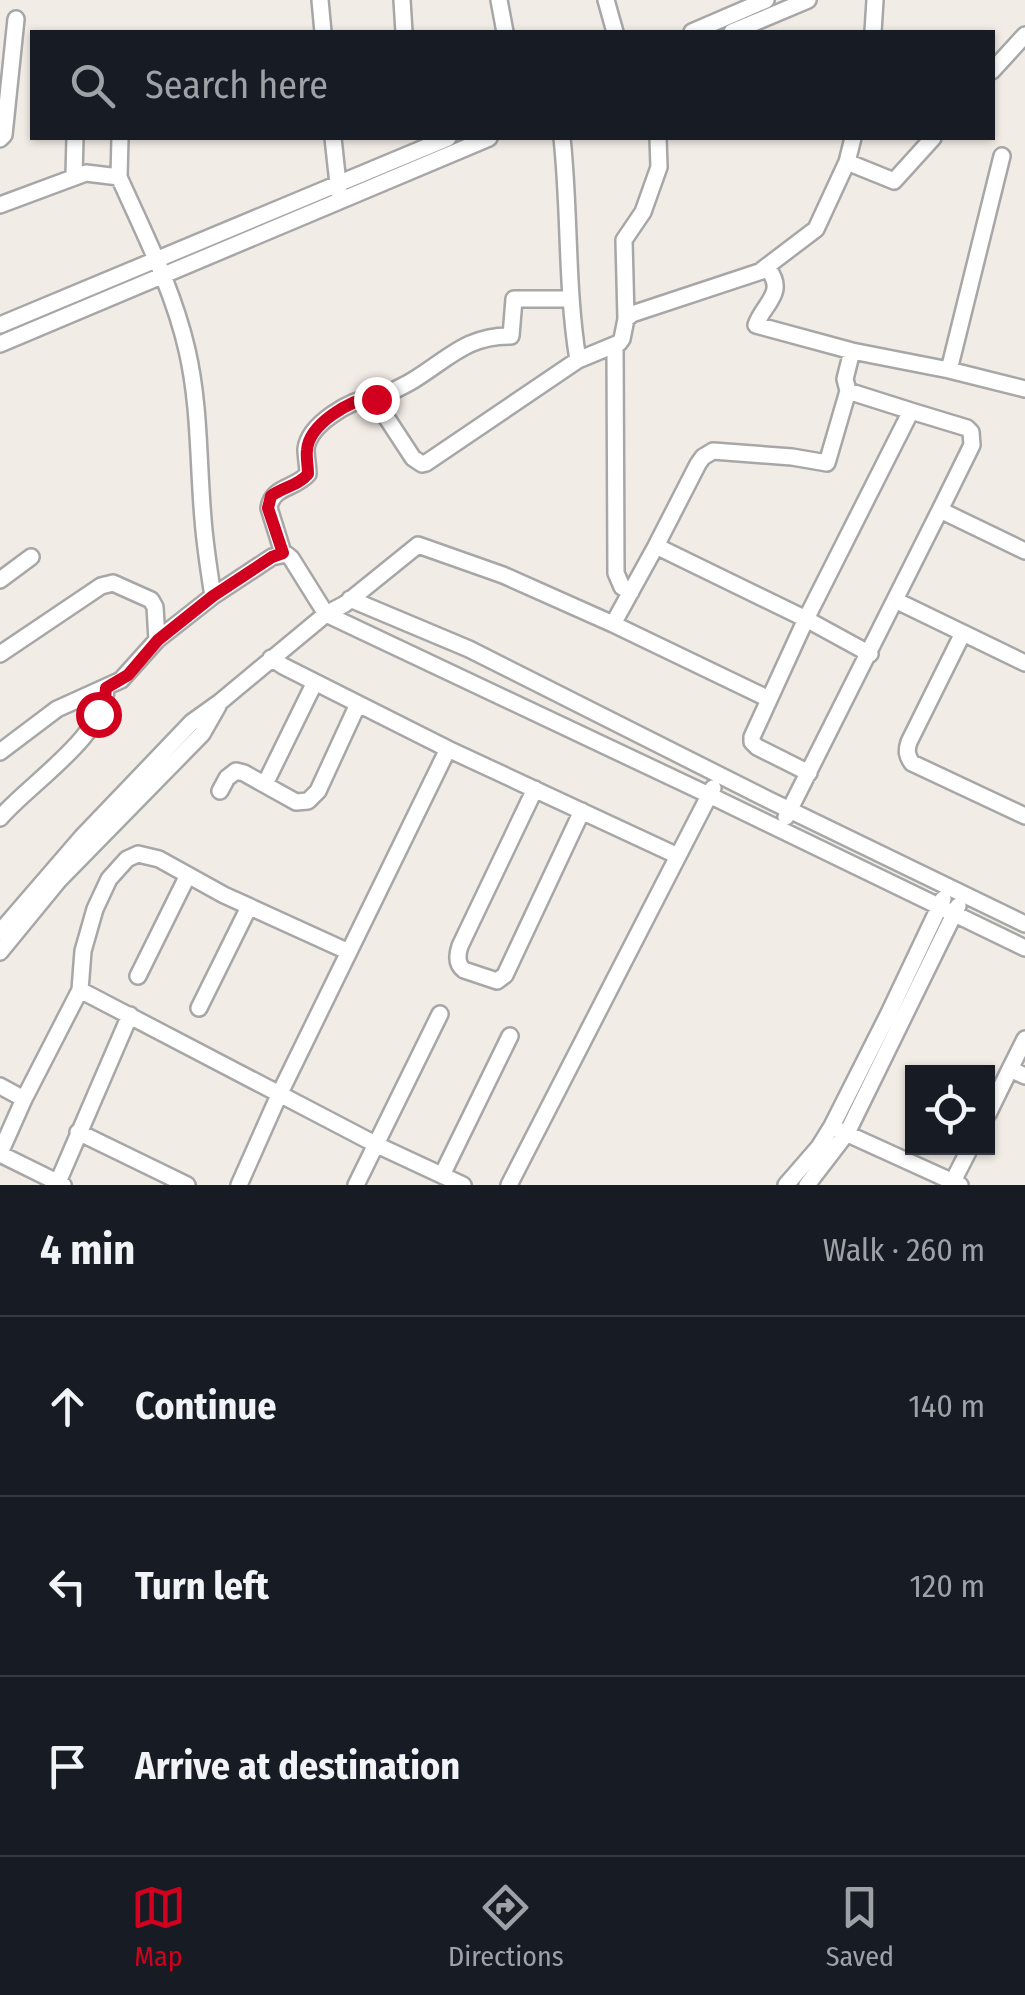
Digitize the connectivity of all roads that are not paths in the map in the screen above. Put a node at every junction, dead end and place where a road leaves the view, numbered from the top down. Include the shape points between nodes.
1 (320, 0) edge
2 (402, 0) edge
3 (499, 0) edge
4 (606, 0) edge
5 (766, 0) edge
6 (808, 0) edge
7 (875, 0) edge
8 (16, 19) dead end
9 (323, 30) edge
10 (404, 30) edge
11 (505, 30) edge
12 (614, 30) edge
13 (697, 30) edge
14 (737, 30) edge
15 (873, 30) edge
16 (1025, 35) edge
17 (995, 69) edge
18 (5, 73) edge
19 (0, 139) edge
20 (75, 140) edge
21 (120, 140) edge
22 (333, 140) edge
23 (437, 140) edge
24 (483, 140) edge
25 (562, 140) edge
26 (658, 140) edge
27 (852, 140) edge
28 (931, 140) edge
29 (410, 145) edge
30 (1002, 156) dead end
31 (847, 162) junction
32 (412, 170) junction
33 (74, 176) junction
34 (119, 177) junction
35 (338, 184) junction
36 (0, 185) edge
37 (340, 202) junction
38 (4, 203) edge
39 (159, 267) junction
40 (762, 270) junction
41 (571, 298) junction
42 (626, 318) junction
43 (1, 321) edge
44 (0, 344) edge
45 (615, 346) junction
46 (852, 350) junction
47 (578, 360) junction
48 (1025, 369) edge
49 (948, 370) junction
50 (1023, 388) edge
51 (848, 391) junction
52 (376, 399) junction
53 (911, 410) junction
54 (940, 510) junction
55 (656, 546) junction
56 (1025, 551) edge
57 (283, 553) junction
58 (31, 557) dead end
59 (0, 580) edge
60 (631, 592) junction
61 (213, 596) junction
62 (350, 599) junction
63 (897, 600) junction
64 (326, 614) junction
65 (806, 619) junction
66 (614, 624) junction
67 (963, 633) junction
68 (158, 640) junction
69 (0, 654) edge
70 (870, 654) junction
71 (271, 658) junction
72 (1025, 663) edge
73 (315, 682) junction
74 (106, 688) junction
75 (770, 699) junction
76 (220, 702) junction
77 (358, 704) junction
78 (448, 749) junction
79 (0, 752) edge
80 (809, 773) junction
81 (720, 775) junction
82 (264, 784) junction
83 (534, 790) junction
84 (220, 791) dead end
85 (710, 795) junction
86 (790, 809) junction
87 (582, 811) junction
88 (1025, 816) edge
89 (0, 818) edge
90 (780, 829) junction
91 (678, 856) junction
92 (188, 875) junction
93 (948, 886) junction
94 (964, 894) junction
95 (250, 907) junction
96 (947, 910) junction
97 (1025, 924) edge
98 (0, 932) edge
99 (1025, 948) edge
100 (0, 952) edge
101 (349, 952) junction
102 (138, 976) dead end
103 (80, 990) junction
104 (199, 1008) dead end
105 (440, 1014) dead end
106 (130, 1015) junction
107 (510, 1036) dead end
108 (1025, 1038) edge
109 (1018, 1072) edge
110 (0, 1086) edge
111 (280, 1095) junction
112 (24, 1098) junction
113 (995, 1104) edge
114 (840, 1130) junction
115 (78, 1132) junction
116 (377, 1145) junction
117 (0, 1154) edge
118 (967, 1155) edge
119 (437, 1178) edge
120 (61, 1184) edge
121 (510, 1184) edge
122 (955, 1184) edge
123 (187, 1185) edge
124 (239, 1185) edge
125 (356, 1185) edge
126 (463, 1185) edge
127 (786, 1185) edge
128 (806, 1185) edge

1 - 9 street
2 - 10 street
3 - 11 street
4 - 12 street
5 - 13 street
6 - 14 street
7 - 15 street
8 - 18 street
16 - 17 street
18 - 19 street
20 - 33 street
21 - 34 street
22 - 35 street
23 - 29 street
24 - 32 street
25 - 41 street
26 - 42 street via 659,166 643,212 624,240
27 - 31 street
28 - 31 street via 894,181
29 - 32 street
29 - 35 street
30 - 49 street
31 - 40 street via 816,229
32 - 37 street
33 - 34 street
33 - 38 street
34 - 39 street
35 - 37 street
35 - 39 street
36 - 38 street
37 - 39 street
39 - 43 street
39 - 44 street
39 - 61 street via 193,383
40 - 42 street
40 - 46 street via 773,274 776,293 756,321 759,328
41 - 47 street
41 - 52 street via 514,299 512,336 456,349
42 - 45 street
45 - 47 street
45 - 60 street via 616,572
46 - 49 street
46 - 51 street
47 - 52 street via 422,464
48 - 50 street
49 - 50 street
51 - 53 street
51 - 55 street via 827,463 708,453
52 - 57 street via 363,398 319,424 306,449 308,474 271,496 268,508
53 - 54 street via 972,432
53 - 65 street
54 - 56 street
54 - 63 street
55 - 60 street
55 - 65 street
57 - 61 street
57 - 64 street
58 - 59 street
60 - 66 street
61 - 68 street
62 - 64 street
62 - 66 street via 418,545
62 - 81 street via 469,649
63 - 67 street
63 - 70 street
64 - 71 street
64 - 85 street
65 - 70 street
65 - 75 street
66 - 75 street
67 - 72 street
67 - 88 street via 909,742 908,758
68 - 69 street via 151,600 110,583
68 - 74 street via 128,675
70 - 80 street
71 - 73 street
71 - 76 street
73 - 77 street
73 - 82 street
74 - 79 street via 57,709
74 - 89 street via 98,714 72,751
75 - 80 street via 752,742
76 - 98 street via 192,722 82,837
76 - 100 street via 202,734 58,880
77 - 78 street
77 - 82 street via 315,795 300,803
78 - 83 street
78 - 101 street
80 - 86 street
81 - 85 street
81 - 86 street
82 - 84 street via 236,771
83 - 87 street
83 - 87 street via 460,946 464,970 496,981 505,975
85 - 90 street
85 - 91 street
86 - 90 street
86 - 93 street
87 - 91 street
90 - 96 street
91 - 121 street
92 - 95 street
92 - 102 street
92 - 103 street via 148,855 119,865 88,930
93 - 94 street
93 - 96 street
94 - 96 street
94 - 97 street
95 - 101 street
95 - 104 street
96 - 99 street
96 - 114 street
101 - 111 street
103 - 106 street
103 - 112 street
105 - 116 street
106 - 111 street
106 - 115 street
107 - 119 street
108 - 109 street
109 - 113 street
110 - 112 street
111 - 116 street
111 - 124 street
112 - 117 street
114 - 122 street
114 - 127 street
114 - 128 street via 833,1154
115 - 120 street
115 - 123 street
116 - 119 street
116 - 125 street
117 - 120 street
118 - 122 street
119 - 126 street

